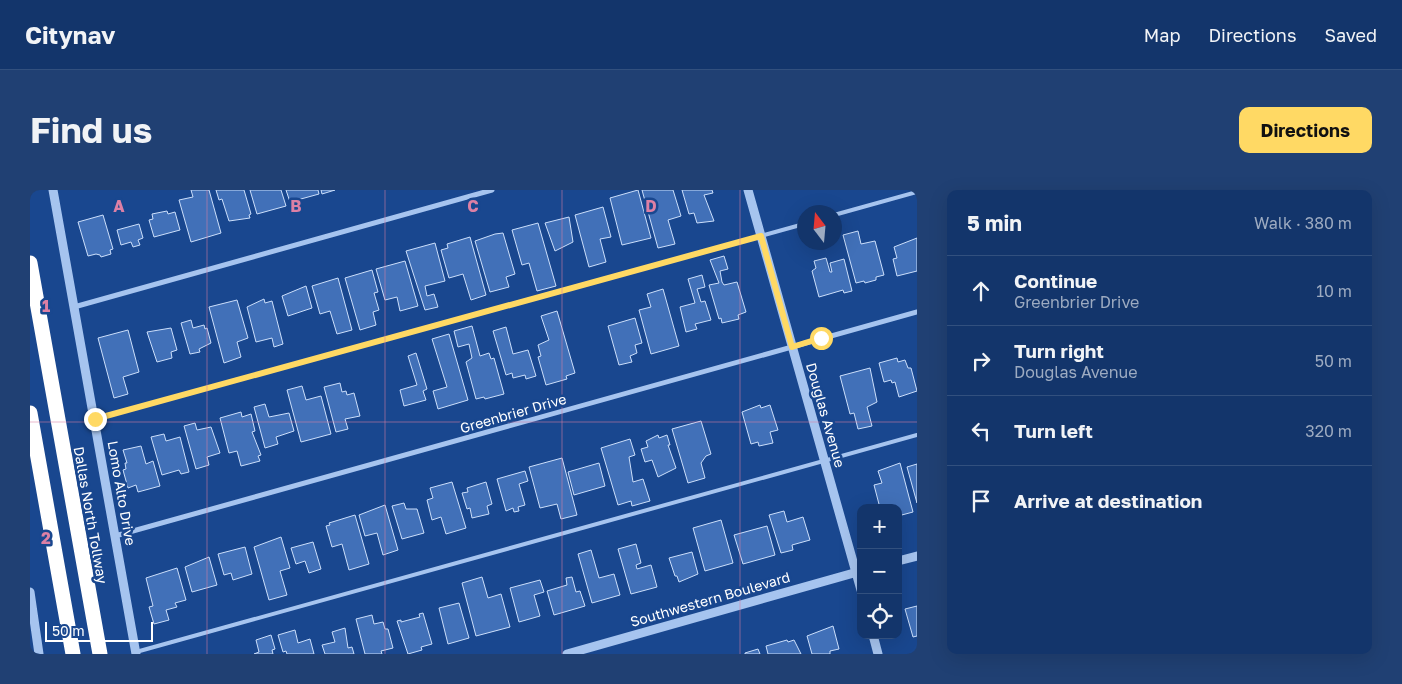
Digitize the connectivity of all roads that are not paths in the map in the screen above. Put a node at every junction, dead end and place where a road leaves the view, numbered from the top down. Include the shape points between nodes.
1 (55, 190) edge
2 (492, 190) edge
3 (748, 190) edge
4 (917, 192) edge
5 (842, 213) edge
6 (797, 226) edge
7 (761, 236) junction
8 (30, 263) edge
9 (74, 307) junction
10 (917, 312) edge
11 (792, 347) junction
12 (30, 413) edge
13 (95, 419) junction
14 (917, 435) edge
15 (824, 460) junction
16 (115, 536) junction
17 (917, 556) edge
18 (902, 560) edge
19 (857, 569) edge
20 (857, 572) edge
21 (30, 592) edge
22 (874, 639) edge
23 (136, 653) edge
24 (39, 654) edge
25 (73, 654) edge
26 (100, 654) edge
27 (567, 654) edge
28 (878, 654) edge

1 - 9 street, Lomo Alto Drive
2 - 9 street
3 - 7 street, Douglas Avenue
4 - 5 lane
6 - 7 lane
7 - 11 street, Douglas Avenue
7 - 13 lane
8 - 26 highway, Dallas North Tollway
9 - 13 street, Lomo Alto Drive
10 - 11 street, Greenbrier Drive
11 - 15 street, Douglas Avenue
11 - 16 street, Greenbrier Drive
12 - 25 highway
13 - 16 street, Lomo Alto Drive
14 - 15 lane
15 - 19 street, Douglas Avenue
15 - 23 lane
16 - 23 street, Lomo Alto Drive
17 - 18 street
20 - 27 street, Southwestern Boulevard
21 - 24 street
22 - 28 street

